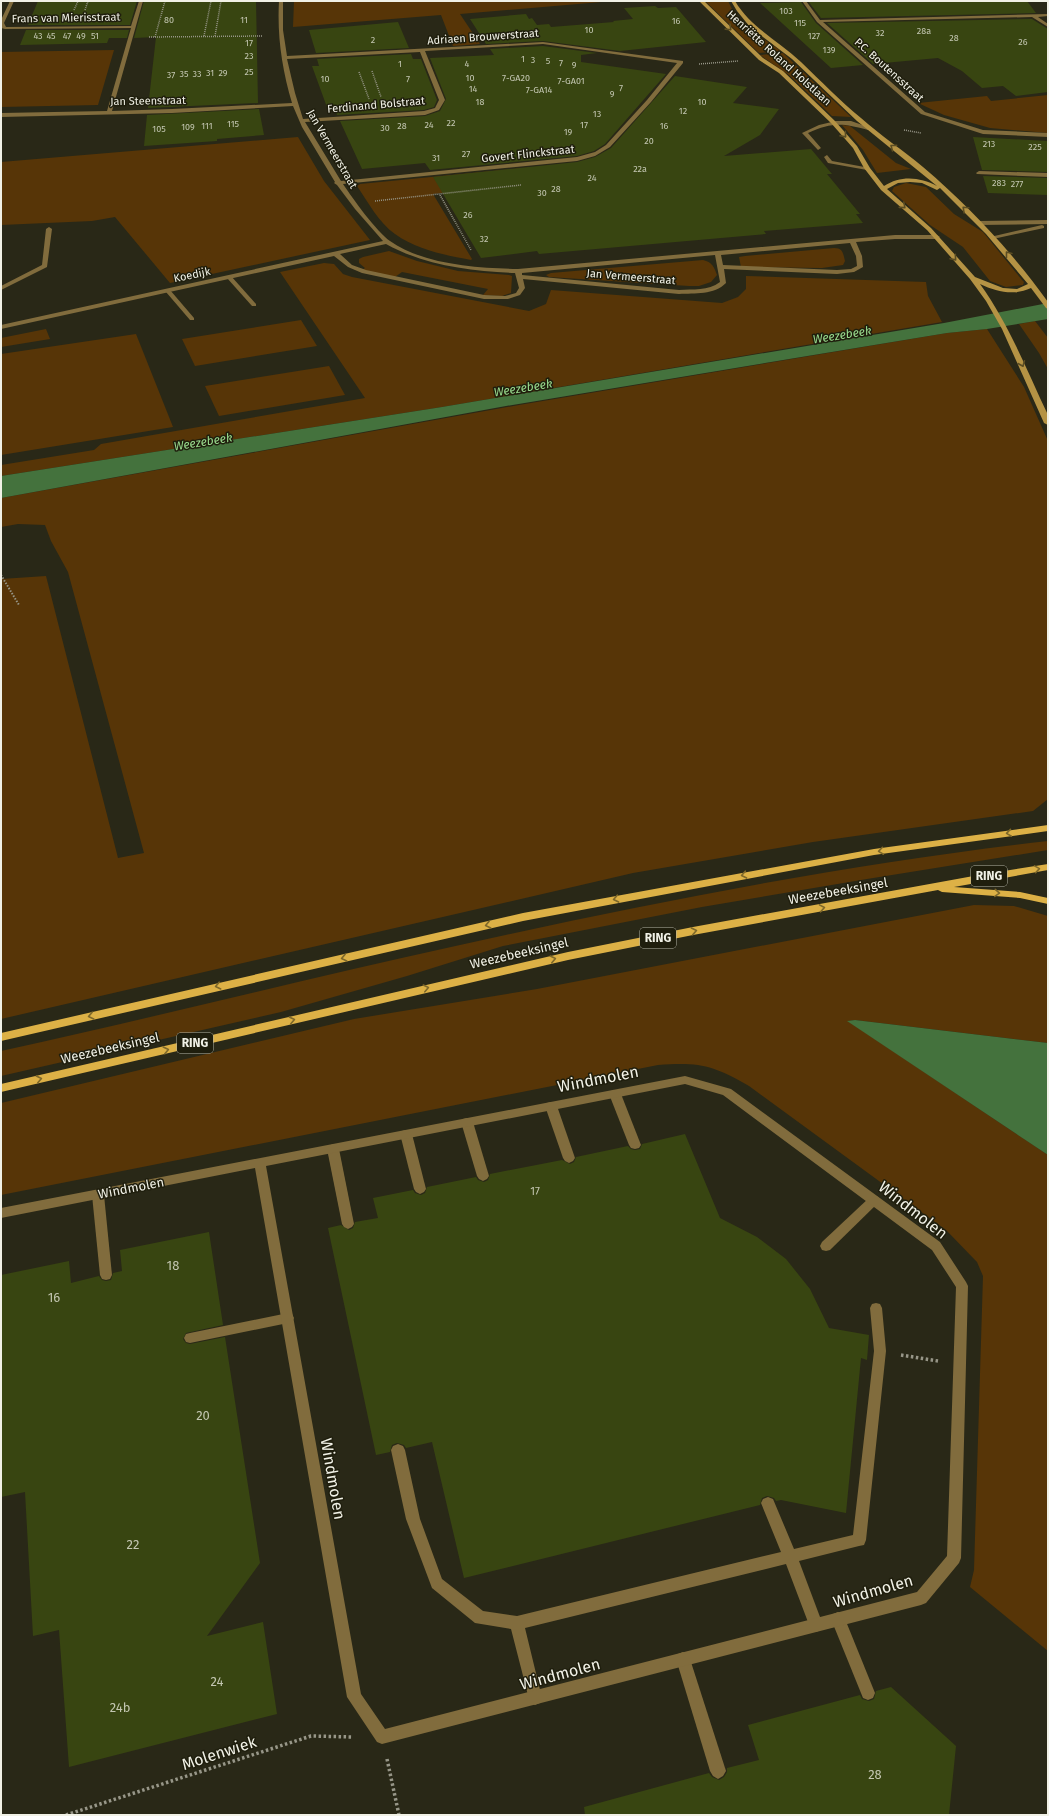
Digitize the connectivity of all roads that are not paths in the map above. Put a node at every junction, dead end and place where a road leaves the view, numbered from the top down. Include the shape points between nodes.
1 (12, 1) edge
2 (141, 1) edge
3 (281, 1) edge
4 (701, 1) edge
5 (733, 1) edge
6 (804, 1) edge
7 (1048, 14) edge
8 (1033, 15) junction
9 (819, 21) junction
10 (1048, 26) edge
11 (134, 27) junction
12 (422, 51) junction
13 (284, 58) junction
14 (681, 62) joint
15 (295, 104) junction
16 (109, 112) junction
17 (1, 115) edge
18 (302, 121) junction
19 (833, 122) junction
20 (868, 128) junction
21 (1048, 136) edge
22 (818, 148) dead end
23 (826, 157) dead end
24 (867, 168) junction
25 (979, 173) dead end
26 (1048, 175) edge
27 (338, 183) junction
28 (883, 189) junction
29 (951, 195) junction
30 (1048, 222) edge
31 (979, 223) junction
32 (1048, 226) edge
33 (49, 229) dead end
34 (929, 229) junction
35 (895, 237) junction
36 (937, 237) junction
37 (993, 237) junction
38 (852, 241) junction
39 (387, 242) junction
40 (336, 254) junction
41 (718, 254) junction
42 (722, 267) junction
43 (519, 274) junction
44 (229, 277) junction
45 (972, 278) junction
46 (1032, 285) junction
47 (1, 288) edge
48 (168, 291) junction
49 (1046, 304) edge
50 (254, 305) dead end
51 (192, 319) dead end
52 (1, 327) edge
53 (1048, 422) edge
54 (1048, 828) edge
55 (1048, 867) edge
56 (930, 888) junction
57 (1048, 901) edge
58 (1, 1037) edge
59 (1, 1088) edge
60 (615, 1094) junction
61 (551, 1106) junction
62 (467, 1122) junction
63 (406, 1134) junction
64 (635, 1145) dead end
65 (334, 1149) junction
66 (569, 1158) dead end
67 (260, 1163) junction
68 (483, 1176) dead end
69 (420, 1189) dead end
70 (98, 1195) junction
71 (874, 1200) junction
72 (1, 1213) edge
73 (348, 1224) dead end
74 (826, 1246) dead end
75 (106, 1275) dead end
76 (876, 1308) dead end
77 (288, 1318) junction
78 (190, 1338) dead end
79 (398, 1450) dead end
80 (768, 1503) dead end
81 (790, 1556) junction
82 (838, 1619) junction
83 (517, 1623) junction
84 (816, 1625) junction
85 (683, 1660) junction
86 (868, 1693) dead end
87 (535, 1698) junction
88 (718, 1771) dead end

1 - 11 street, Frans van Mierisstraat via 2,24 5,28
2 - 11 street
3 - 13 street, Jan Vermeerstraat
4 -> 19 main road, Henriëtte Roland Holstlaan via 761,59 781,72
5 - 20 main road, Henriëtte Roland Holstlaan via 746,20 784,49
6 - 9 street, P.C. Boutensstraat
7 - 8 street
8 - 9 street
8 - 10 street
9 - 21 street, P.C. Boutensstraat via 923,113 983,132
11 - 16 street
12 - 13 street, Adriaen Brouwerstraat
12 - 14 street, Adriaen Brouwerstraat via 543,43
12 - 18 street, Ferdinand Bolstraat via 442,100 437,109 425,113
13 - 15 street, Jan Vermeerstraat
14 - 27 street, Govert Flinckstraat via 608,146 592,156
15 - 16 street, Jan Steenstraat via 172,112
15 - 18 street, Jan Vermeerstraat
16 - 17 street, Jan Steenstraat
18 - 27 street, Jan Vermeerstraat
19 - 20 street via 850,122
19 - 22 street via 805,133
19 -> 24 main road, Henriëtte Roland Holstlaan via 855,147
29 -> 20 main road, Henriëtte Roland Holstlaan
23 - 24 street via 830,162
24 - 28 main road, Henriëtte Roland Holstlaan
25 - 26 street
27 - 39 street, Jan Vermeerstraat
28 - 29 main road via 895,181 914,180 928,183
28 -> 34 main road, Henriëtte Roland Holstlaan
31 -> 29 main road, Henriëtte Roland Holstlaan
30 - 31 street
31 - 37 main road, Henriëtte Roland Holstlaan
32 - 37 street
33 - 47 street via 45,266
34 - 35 street, Jan Vermeerstraat
34 - 36 main road, Henriëtte Roland Holstlaan
35 - 36 street, Jan Vermeerstraat
35 - 38 street, Jan Vermeerstraat
36 -> 45 main road, Henriëtte Roland Holstlaan
46 -> 37 main road, Henriëtte Roland Holstlaan
38 - 41 street, Jan Vermeerstraat
38 - 42 street via 859,256 860,267 852,271
39 - 40 street, Koedijk
39 - 43 street, Jan Vermeerstraat via 403,250 450,265
40 - 43 street via 350,266 364,272 484,297 506,298 518,294 522,288
40 - 44 street, Koedijk
41 - 42 street, Jan Vermeerstraat
41 - 43 street, Jan Vermeerstraat
42 - 43 street, Jan Vermeerstraat via 723,283 716,289 679,292
44 - 48 street, Koedijk
44 - 50 street
45 - 46 main road via 1003,292 1019,291
45 -> 53 main road, Henriëtte Roland Holstlaan via 1005,329
46 - 49 main road, Henriëtte Roland Holstlaan
48 - 51 street
48 - 52 street, Koedijk
54 -> 58 main road via 874,852 523,917
56 -> 55 main road, Weezebeeksingel / RING
56 -> 57 main road via 1020,895
59 -> 56 main road, Weezebeeksingel / RING via 568,956
60 - 61 street, Windmolen
60 - 64 street
60 - 71 street, Windmolen via 685,1080 727,1092
61 - 62 street, Windmolen
61 - 66 street
62 - 63 street, Windmolen
62 - 68 street
63 - 65 street, Windmolen
63 - 69 street
65 - 67 street, Windmolen
65 - 73 street
67 - 70 street, Windmolen
67 - 77 street, Windmolen
70 - 72 street, Windmolen
70 - 75 street
71 - 74 street
71 - 82 street, Windmolen via 936,1246 962,1286 954,1558 921,1598
76 - 81 street via 880,1351 859,1540
77 - 78 street
77 - 87 street, Windmolen via 354,1697 382,1737
79 - 83 street via 413,1519 437,1583 480,1618
80 - 81 street
81 - 83 street
81 - 84 street
82 - 84 street, Windmolen
82 - 86 street
83 - 87 street
84 - 85 street, Windmolen
85 - 87 street, Windmolen
85 - 88 street

